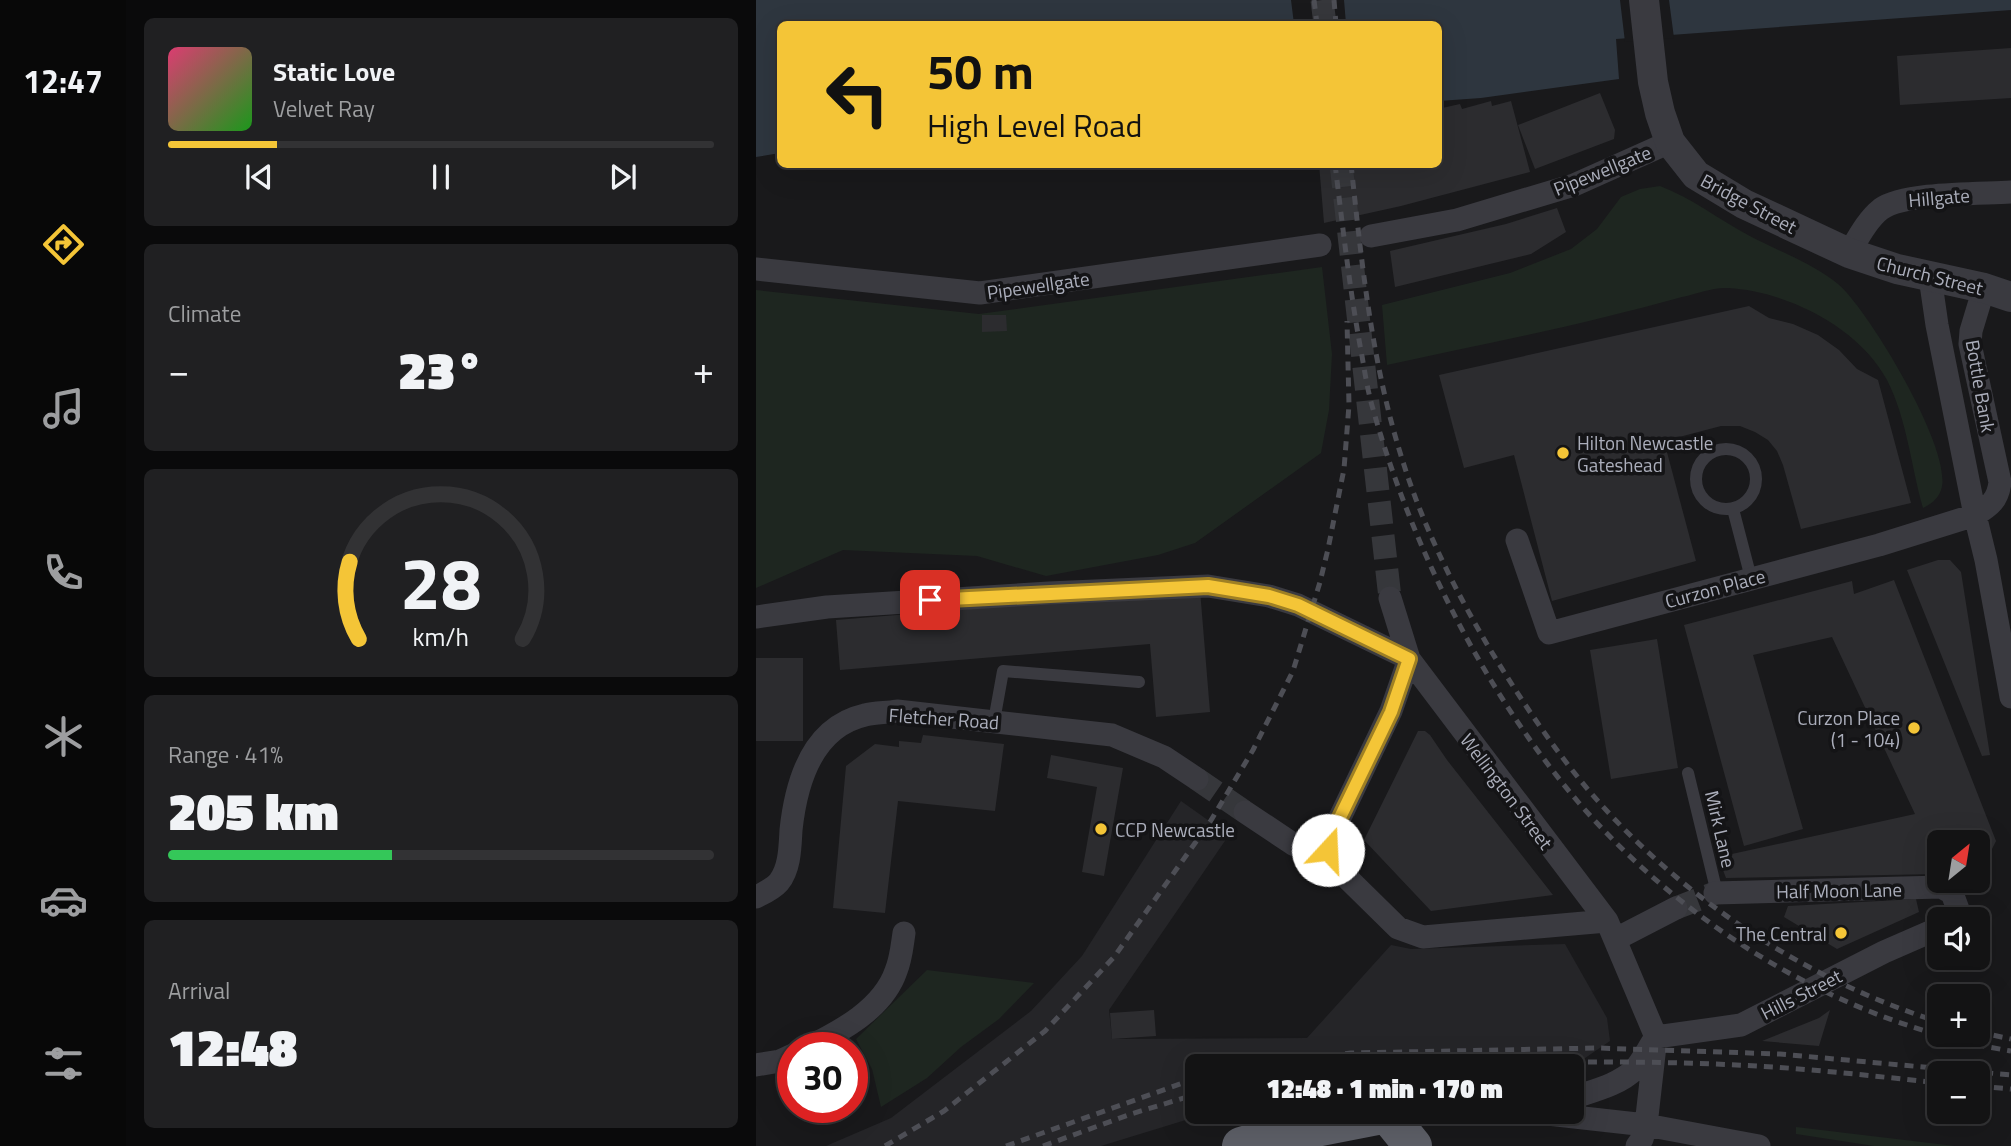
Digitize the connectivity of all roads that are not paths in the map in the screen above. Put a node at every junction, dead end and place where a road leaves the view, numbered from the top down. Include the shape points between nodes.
1 (1644, 0) edge
2 (1670, 142) junction
3 (2011, 192) edge
4 (1371, 236) dead end
5 (1320, 245) dead end
6 (1849, 253) junction
7 (756, 269) edge
8 (1930, 276) junction
9 (1997, 293) edge
10 (1733, 509) junction
11 (1975, 515) junction
12 (1522, 546) dead end
13 (1751, 578) junction
14 (1390, 598) tunnel mouth
15 (756, 617) edge
16 (1409, 659) junction
17 (1139, 682) dead end
18 (2011, 697) edge
19 (994, 721) junction
20 (1688, 773) dead end
21 (1196, 779) tunnel mouth
22 (1245, 812) tunnel mouth
23 (1328, 850) junction
24 (1716, 893) joint
25 (756, 897) edge
26 (1955, 907) edge
27 (1676, 908) tunnel mouth
28 (1612, 930) junction
29 (904, 933) dead end
30 (1927, 933) edge
31 (834, 1032) edge
32 (1656, 1037) junction
33 (777, 1061) edge
34 (756, 1065) edge
35 (1584, 1094) edge
36 (1584, 1118) edge
37 (1395, 1124) edge
38 (1646, 1125) junction
39 (1241, 1146) edge
40 (1413, 1146) edge
41 (1637, 1146) edge
42 (1759, 1146) edge

1 - 2 street, Bridge Street via 1659,111
2 - 4 street, Pipewellgate via 1574,185 1457,220
2 - 6 street, Bridge Street via 1696,175 1744,204
3 - 6 street, Hillgate via 1890,204 1870,219
5 - 7 street, Pipewellgate via 980,293
6 - 8 street, Church Street
8 - 9 street, Church Street
8 - 11 street, Bottle Bank
9 - 11 street, Bottle Bank via 1971,331 2000,482 1995,500
10 - 10 lane via 1708,503 1696,486 1699,464 1715,450 1726,448 1746,455 1757,474 1754,492
10 - 13 lane
11 - 13 street, Curzon Place
11 - 18 street, Bottle Bank
12 - 13 street, Curzon Place via 1549,633
14 - 16 street
15 - 16 street via 827,607 1208,586 1298,605
16 - 23 street via 1391,712
16 - 28 street, Wellington Street
17 - 19 lane via 1003,671
19 - 21 street, Fletcher Road via 1112,735 1164,757
19 - 25 street, Fletcher Road via 897,711 863,715 839,726 805,766 797,788 788,862 779,881
20 - 24 lane, Mirk Lane
22 - 23 street via 1312,853
23 - 28 street via 1337,868 1398,928 1423,937
24 - 26 street, Half Moon Lane via 1941,887 1952,893
27 - 28 street
28 - 32 street, Wellington Street
29 - 31 street via 896,972 880,1000
30 - 32 street, Hills Street via 1741,1025
32 - 35 street via 1625,1076
32 - 38 street
33 - 34 street
36 - 38 street
37 - 39 highway via 1275,1136
37 - 40 highway
38 - 41 street
38 - 42 street

